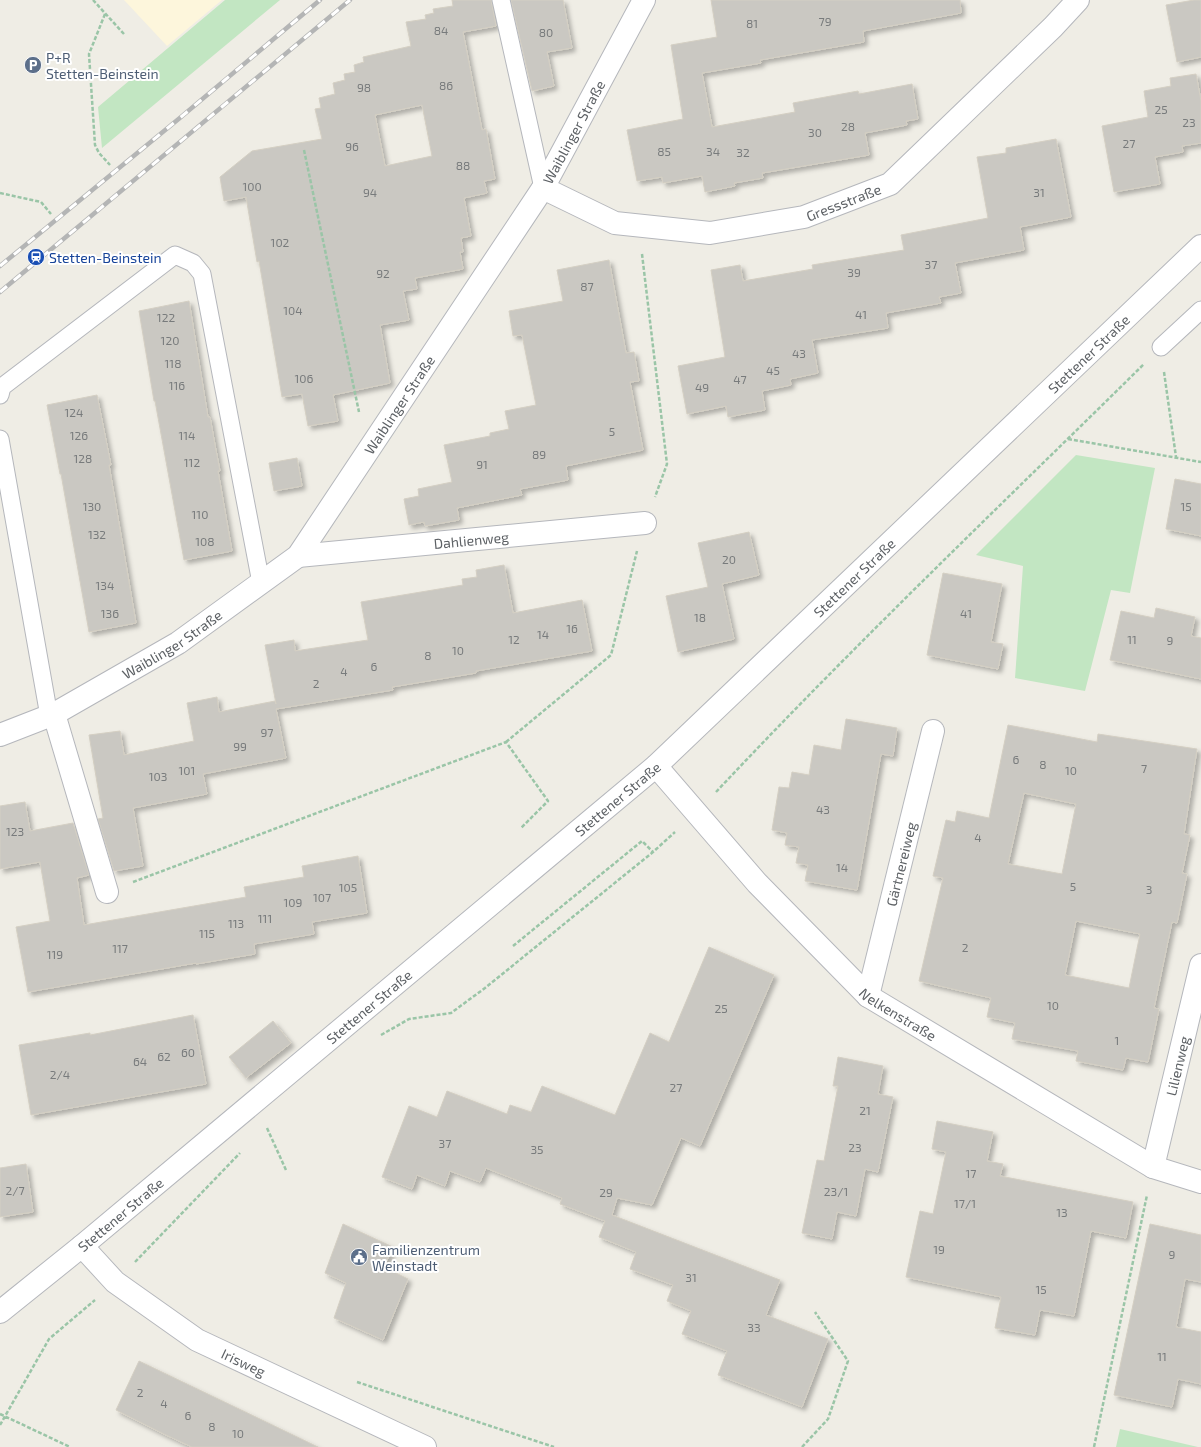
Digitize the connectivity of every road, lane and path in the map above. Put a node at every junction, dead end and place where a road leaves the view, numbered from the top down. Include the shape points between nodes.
1 (93, 0) edge
2 (501, 0) edge
3 (644, 0) edge
4 (1078, 0) edge
5 (105, 14) junction
6 (124, 34) dead end
7 (304, 150) dead end
8 (110, 165) dead end
9 (543, 188) junction
10 (0, 193) edge
11 (52, 214) dead end
12 (1201, 246) edge
13 (1201, 310) edge
14 (1161, 347) junction
15 (0, 395) edge
16 (0, 439) edge
17 (1068, 439) junction
18 (368, 451) junction
19 (1176, 457) junction
20 (1201, 462) edge
21 (645, 523) dead end
22 (298, 556) junction
23 (262, 583) junction
24 (51, 715) junction
25 (933, 731) dead end
26 (0, 735) edge
27 (656, 766) junction
28 (696, 813) junction
29 (521, 828) dead end
30 (653, 852) junction
31 (107, 892) joint
32 (513, 946) dead end
33 (1201, 965) edge
34 (868, 996) junction
35 (379, 1036) dead end
36 (261, 1131) dead end
37 (245, 1148) dead end
38 (1153, 1167) junction
39 (286, 1170) dead end
40 (1201, 1182) edge
41 (82, 1246) junction
42 (115, 1282) junction
43 (0, 1312) edge
44 (815, 1312) dead end
45 (351, 1380) dead end
46 (0, 1414) edge
47 (4, 1416) junction
48 (0, 1425) edge
49 (70, 1447) edge
50 (426, 1447) edge
51 (554, 1447) edge
52 (802, 1447) edge
53 (1094, 1447) edge

1 - 5 path
2 - 9 lane
3 - 9 street, Waiblinger Straße
4 - 9 street, Gressstraße via 890,184 804,217 710,233 616,223
5 - 6 path
5 - 8 path via 89,54 95,145
7 - 18 path
9 - 18 street, Waiblinger Straße
10 - 11 path via 41,202
12 - 27 street, Stettener Straße
13 - 14 lane
14 - 17 path
14 - 19 path
15 - 23 lane via 2,387 175,255 193,263 202,274
16 - 24 lane
17 - 19 path
17 - 28 path via 784,719
18 - 22 street, Waiblinger Straße
19 - 20 path
21 - 22 street, Dahlienweg
22 - 23 street, Waiblinger Straße
23 - 24 street, Waiblinger Straße via 178,643
24 - 26 street, Waiblinger Straße
24 - 31 street
25 - 34 street, Gärtnereiweg
27 - 28 street, Nelkenstraße
27 - 41 street, Stettener Straße
28 - 30 path
28 - 34 street, Nelkenstraße via 757,883
29 - 31 path via 548,801 506,742
30 - 32 path via 642,841
30 - 35 path via 451,1014 409,1019
33 - 38 street, Lilienweg
34 - 38 street, Nelkenstraße
36 - 39 path via 266,1125
37 - 42 path
38 - 40 street, Nelkenstraße
38 - 53 path
41 - 42 street, Irisweg
41 - 43 street, Stettener Straße
42 - 47 path via 49,1339
42 - 50 street, Irisweg via 197,1340
44 - 52 path via 848,1361 828,1419
45 - 51 path
46 - 47 path
47 - 48 path
47 - 49 path

